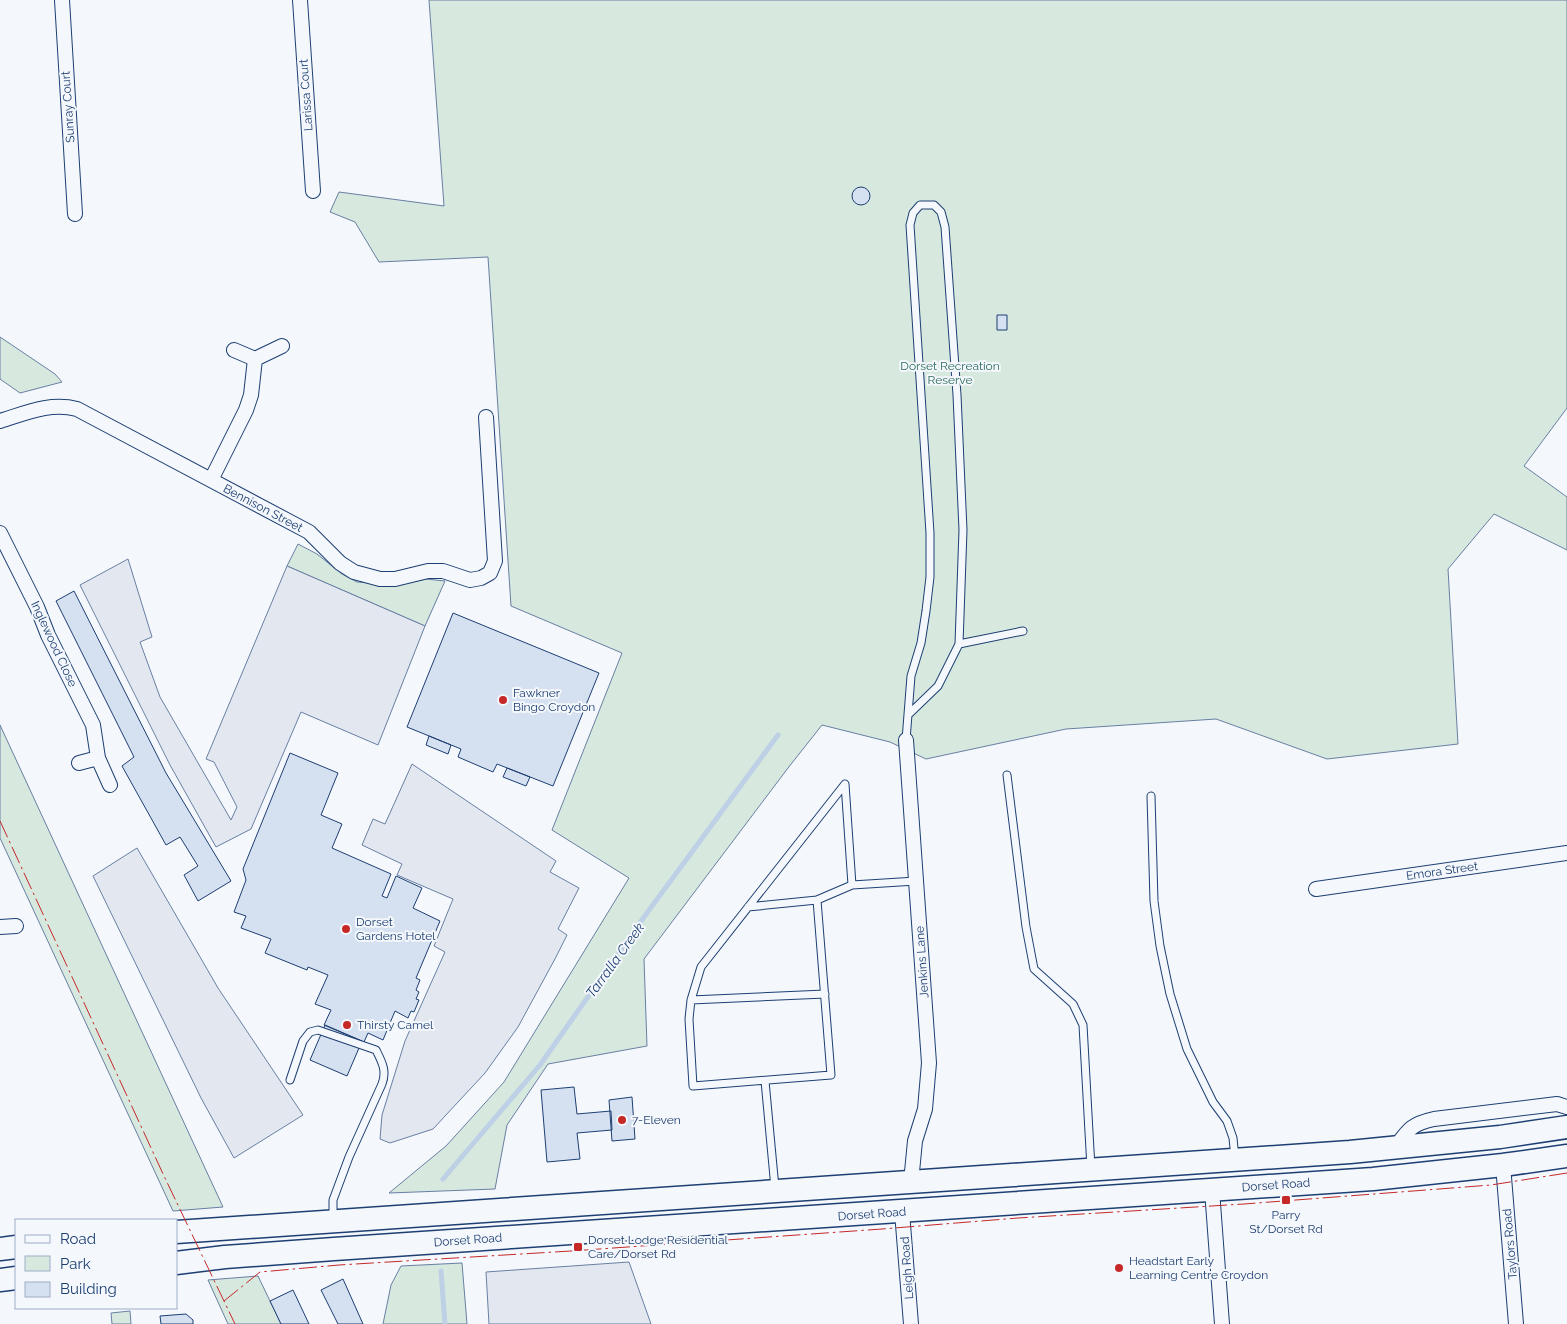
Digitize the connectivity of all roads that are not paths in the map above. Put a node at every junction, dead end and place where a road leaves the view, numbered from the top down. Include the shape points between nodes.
1 (62, 0) edge
2 (300, 0) edge
3 (313, 191) dead end
4 (75, 214) dead end
5 (282, 346) dead end
6 (234, 350) dead end
7 (255, 359) junction
8 (486, 417) dead end
9 (0, 421) edge
10 (211, 480) junction
11 (0, 533) edge
12 (1023, 631) dead end
13 (959, 644) junction
14 (909, 714) junction
15 (906, 740) joint
16 (98, 758) junction
17 (79, 763) dead end
18 (1007, 775) dead end
19 (110, 785) dead end
20 (1150, 796) dead end
21 (1567, 853) edge
22 (916, 881) junction
23 (852, 885) junction
24 (1316, 888) dead end
25 (817, 900) junction
26 (748, 907) junction
27 (16, 926) dead end
28 (0, 927) edge
29 (825, 994) junction
30 (691, 1000) junction
31 (290, 1080) dead end
32 (765, 1081) junction
33 (1567, 1107) edge
34 (1567, 1128) edge
35 (1500, 1137) junction
36 (1395, 1148) junction
37 (1567, 1156) edge
38 (1235, 1161) junction
39 (1503, 1165) junction
40 (1091, 1171) junction
41 (911, 1182) junction
42 (1212, 1190) junction
43 (775, 1192) junction
44 (629, 1202) junction
45 (902, 1212) junction
46 (333, 1222) junction
47 (630, 1229) junction
48 (178, 1232) edge
49 (15, 1247) edge
50 (0, 1249) edge
51 (334, 1249) junction
52 (178, 1263) edge
53 (15, 1278) edge
54 (0, 1280) edge
55 (911, 1324) edge
56 (1222, 1324) edge
57 (1516, 1324) edge

1 - 4 street, Sunray Court
2 - 3 street, Larissa Court
5 - 7 street
6 - 7 street
7 - 10 street via 246,410
8 - 10 street, Bennison Street via 495,561 490,573 480,578 470,580 443,571 428,571 380,579 354,572 340,563 309,532
9 - 10 street, Bennison Street via 39,408 65,406 77,409
11 - 16 street, Inglewood Close via 93,725
12 - 13 lane
13 - 14 lane via 938,686
13 - 14 lane via 964,530 945,227 942,212 934,204 920,205 913,213 910,225 930,532 930,577 921,643 911,676
14 - 15 lane
15 - 22 street, Jenkins Lane
16 - 17 street
16 - 19 street, Inglewood Close
18 - 40 lane via 1034,969 1073,1004 1083,1025
20 - 38 lane via 1154,901 1170,994 1186,1048 1213,1102 1227,1121 1233,1138
21 - 24 street, Emora Street
22 - 23 lane
22 - 41 street, Jenkins Lane via 929,1063 925,1110 915,1141
23 - 25 lane
23 - 26 lane via 845,784
25 - 26 lane
25 - 29 lane
26 - 30 lane via 701,967
27 - 28 street
29 - 30 lane
29 - 32 lane via 831,1075
30 - 32 lane via 693,1086
31 - 46 lane via 303,1041 310,1032 318,1030 376,1050 385,1068 384,1078 333,1200
32 - 43 lane
33 - 36 street via 1557,1104 1418,1122
34 - 35 main road
35 - 36 main road
35 - 39 main road
36 - 38 main road
37 - 39 main road, Dorset Road
38 - 40 main road
39 - 42 main road, Dorset Road via 1373,1179
39 - 57 street, Taylors Road
40 - 41 main road
41 - 43 main road
41 - 45 main road
42 - 45 main road, Dorset Road
42 - 56 street
43 - 44 main road
44 - 46 main road
44 - 47 main road
45 - 47 main road, Dorset Road
45 - 55 street, Leigh Road
46 - 48 main road
46 - 51 main road
47 - 51 main road, Dorset Road
49 - 50 main road
51 - 52 main road, Dorset Road
53 - 54 main road

